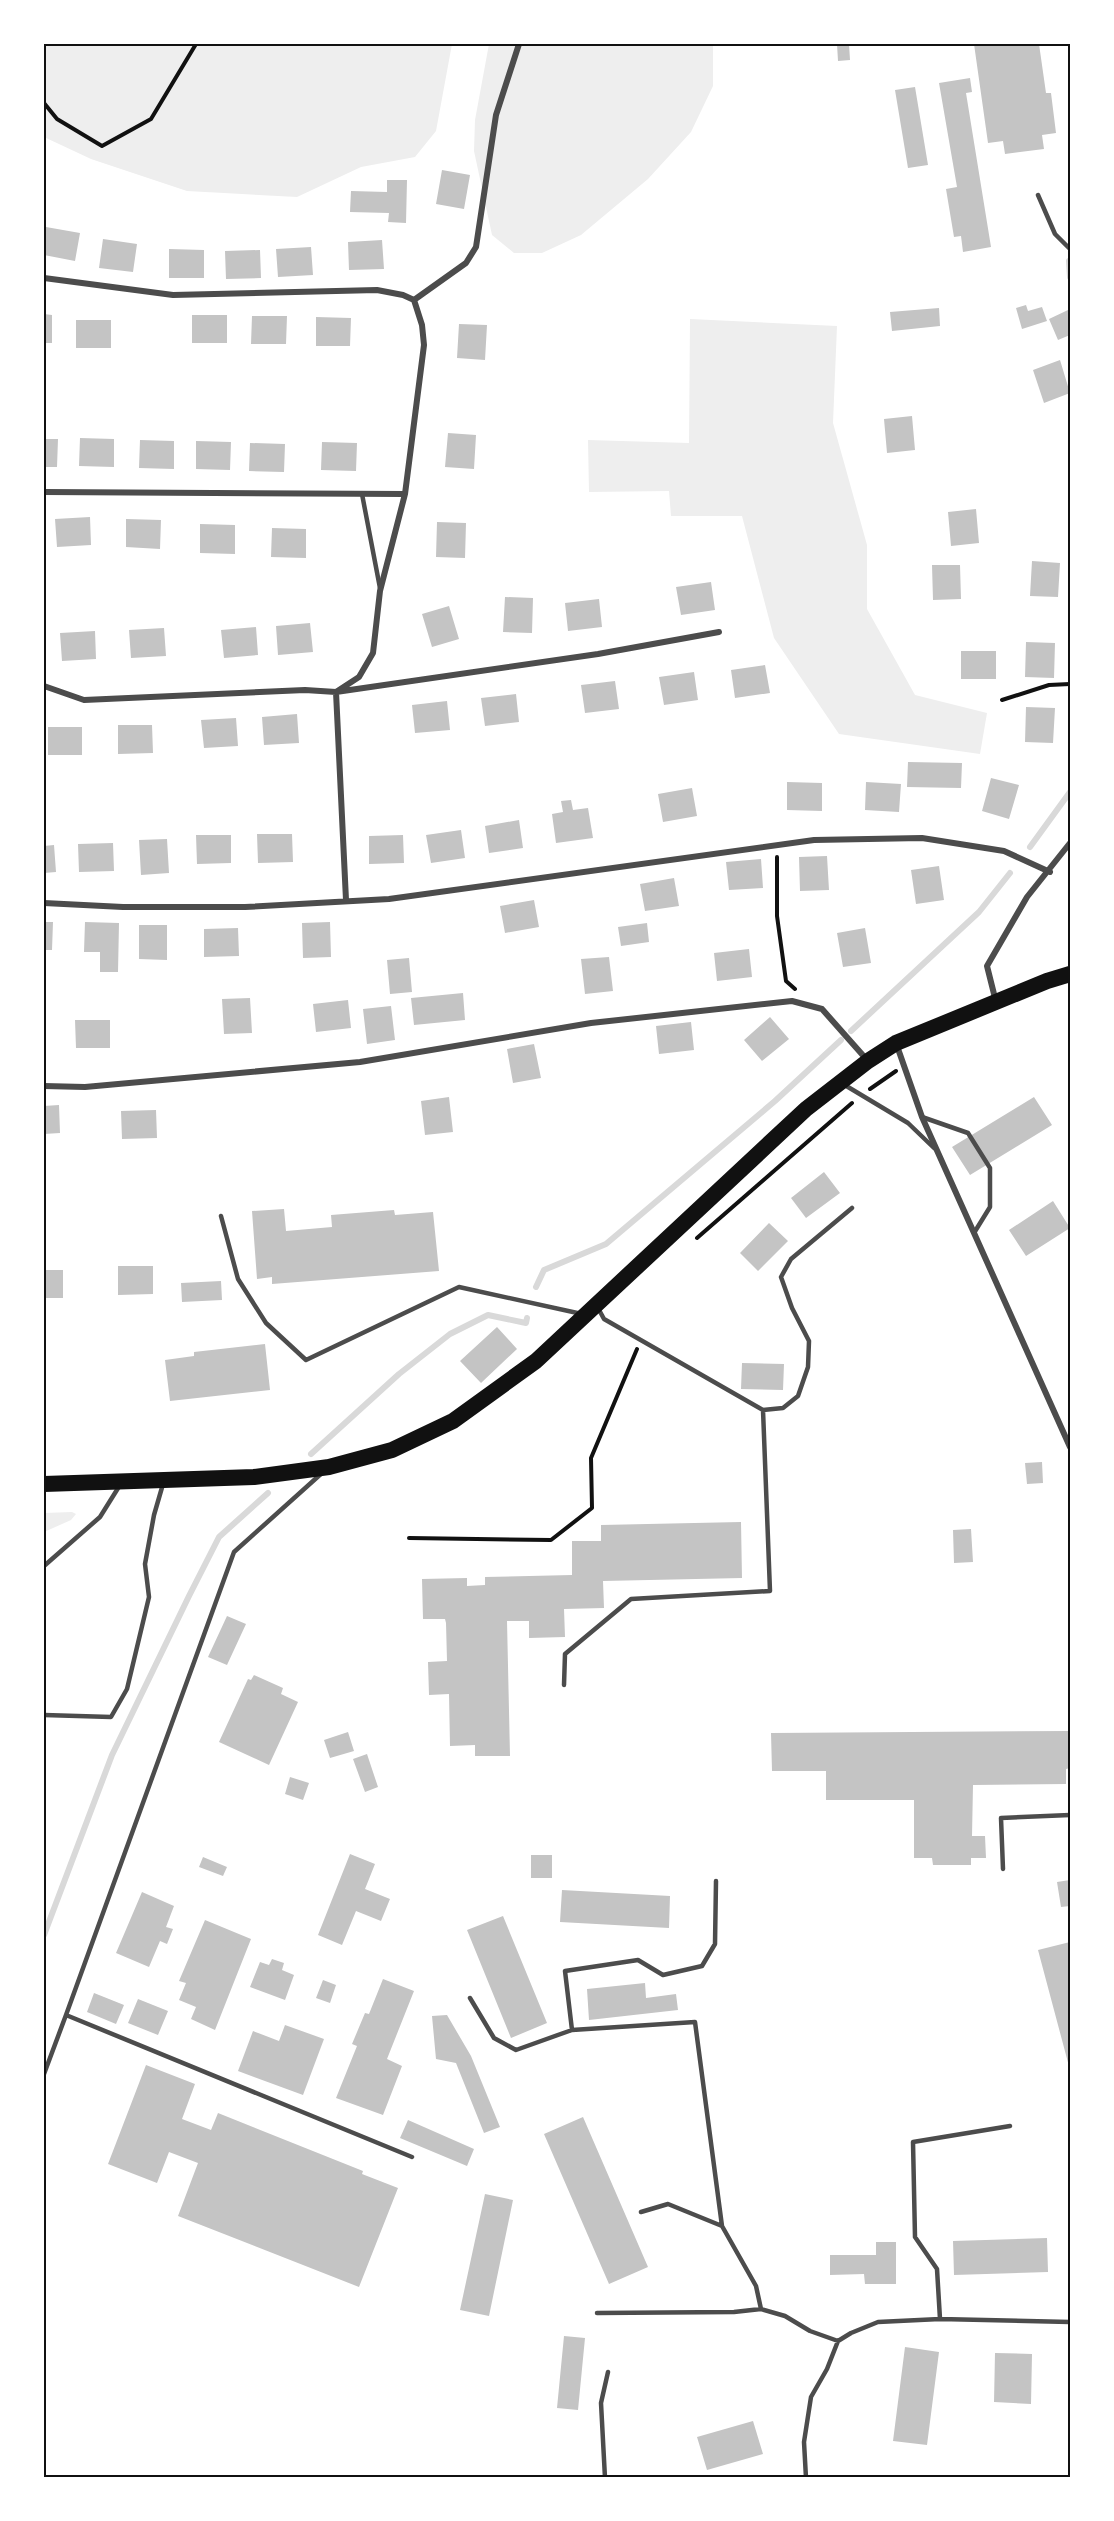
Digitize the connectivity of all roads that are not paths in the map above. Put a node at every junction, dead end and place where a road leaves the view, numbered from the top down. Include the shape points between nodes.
1 (519, 44) edge
2 (1038, 195) dead end
3 (1071, 249) edge
4 (44, 278) edge
5 (414, 300) junction
6 (44, 492) edge
7 (362, 494) junction
8 (405, 494) junction
9 (380, 591) junction
10 (719, 632) dead end
11 (44, 686) edge
12 (336, 692) junction
13 (1071, 843) edge
14 (1050, 872) junction
15 (346, 900) junction
16 (44, 903) edge
17 (1071, 974) edge
18 (996, 1002) junction
19 (896, 1042) junction
20 (868, 1061) junction
21 (841, 1082) junction
22 (44, 1086) edge
23 (922, 1117) junction
24 (938, 1152) junction
25 (852, 1208) dead end
26 (221, 1216) dead end
27 (974, 1233) junction
28 (592, 1311) junction
29 (763, 1410) junction
30 (1071, 1447) edge
31 (329, 1467) junction
32 (164, 1479) junction
33 (123, 1480) junction
34 (44, 1484) edge
35 (44, 1566) edge
36 (564, 1685) dead end
37 (44, 1714) edge
38 (1071, 1815) edge
39 (1002, 1869) dead end
40 (716, 1881) dead end
41 (470, 1998) dead end
42 (66, 2015) junction
43 (572, 2030) junction
44 (44, 2074) edge
45 (1010, 2126) dead end
46 (412, 2157) dead end
47 (642, 2212) dead end
48 (722, 2226) junction
49 (761, 2309) junction
50 (597, 2313) dead end
51 (940, 2319) junction
52 (1071, 2322) edge
53 (838, 2341) junction
54 (608, 2372) dead end
55 (605, 2478) edge
56 (806, 2478) edge

1 - 5 street via 496,115 476,247 466,263
2 - 3 lane via 1055,234
4 - 5 street via 173,295 377,290
5 - 8 street via 423,345
6 - 7 street
7 - 8 street
7 - 9 lane
8 - 9 street
9 - 12 street via 373,653 359,677
10 - 12 street via 598,654
11 - 12 street via 84,700 304,690
12 - 15 street
13 - 14 street
14 - 15 street via 1004,851 921,838 814,840 490,887
14 - 18 street via 1028,897 987,966
15 - 16 street via 245,907
17 - 18 highway
18 - 19 highway
19 - 20 highway
19 - 23 street
20 - 21 highway
20 - 22 street via 822,1009 792,1001 591,1023 360,1062 85,1087
21 - 24 lane via 908,1123
21 - 28 highway via 806,1109
23 - 24 street
23 - 27 lane via 968,1133 990,1168 990,1208
24 - 27 street
25 - 29 lane via 791,1259 781,1277 809,1341 808,1368 798,1396 783,1408
26 - 28 lane via 238,1279 266,1323 306,1360 459,1287
27 - 30 street
28 - 29 lane
28 - 31 highway via 536,1361 453,1421 393,1450
29 - 36 lane via 770,1591 631,1599 565,1654
31 - 32 highway via 254,1477
31 - 42 lane via 234,1552
32 - 33 highway
32 - 37 lane via 145,1564 149,1597 127,1689 111,1717
33 - 34 highway
33 - 35 lane via 100,1517
38 - 39 lane via 1001,1818
40 - 43 lane via 715,1944 702,1966 663,1975 638,1960 565,1971
41 - 43 lane via 494,2038 516,2050
42 - 44 lane
42 - 46 lane
43 - 48 lane via 695,2022
45 - 51 lane via 913,2142 915,2237 937,2269
47 - 48 lane via 668,2204
48 - 49 lane via 756,2286
49 - 50 lane
49 - 53 lane
51 - 52 lane
51 - 53 lane via 878,2322
53 - 56 lane via 811,2397 804,2442
54 - 55 lane via 601,2403

